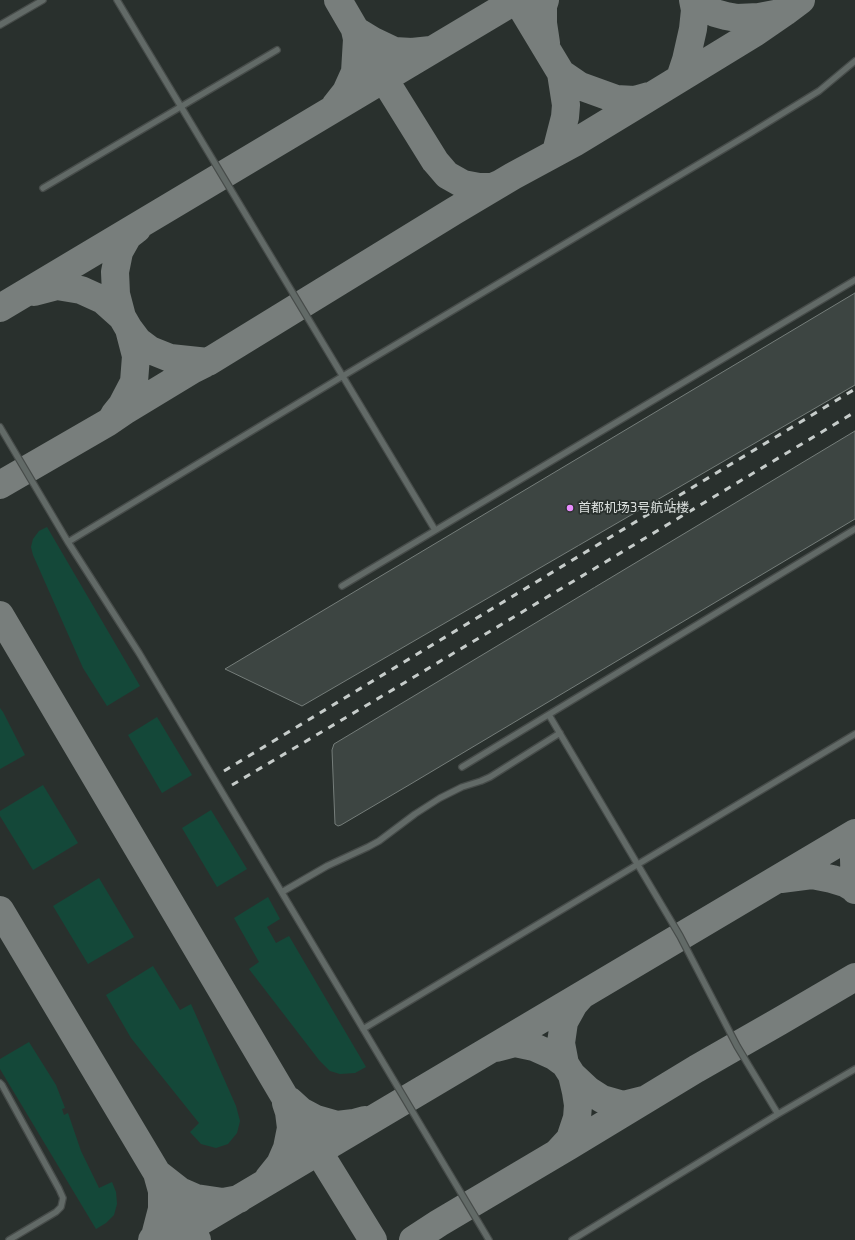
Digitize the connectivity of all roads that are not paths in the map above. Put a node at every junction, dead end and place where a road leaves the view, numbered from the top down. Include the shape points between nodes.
1 (43, 0) edge
2 (116, 0) edge
3 (0, 25) edge
4 (277, 50) dead end
5 (855, 61) edge
6 (181, 107) junction
7 (43, 188) dead end
8 (855, 280) edge
9 (343, 376) junction
10 (0, 427) edge
11 (855, 528) edge
12 (435, 530) junction
13 (68, 542) junction
14 (342, 586) dead end
15 (549, 715) junction
16 (560, 734) junction
17 (855, 734) edge
18 (462, 767) dead end
19 (637, 864) junction
20 (282, 892) junction
21 (363, 1029) junction
22 (855, 1068) edge
23 (0, 1083) edge
24 (778, 1114) junction
25 (9, 1240) edge
26 (489, 1240) edge
27 (572, 1240) edge

1 - 3 lane
2 - 6 lane
4 - 6 lane
5 - 9 lane via 819,91
6 - 7 lane
6 - 9 lane
8 - 12 lane
9 - 12 lane
9 - 13 lane
10 - 13 lane
11 - 15 lane
12 - 14 lane
13 - 20 lane via 139,653
15 - 16 lane
15 - 18 lane
16 - 19 lane
16 - 20 lane via 490,777 440,798 368,848 328,866
17 - 19 lane
19 - 21 lane
19 - 24 lane via 680,936 737,1046
20 - 21 lane
21 - 26 lane
22 - 24 lane
23 - 25 lane via 63,1198 61,1207 56,1212
24 - 27 lane

